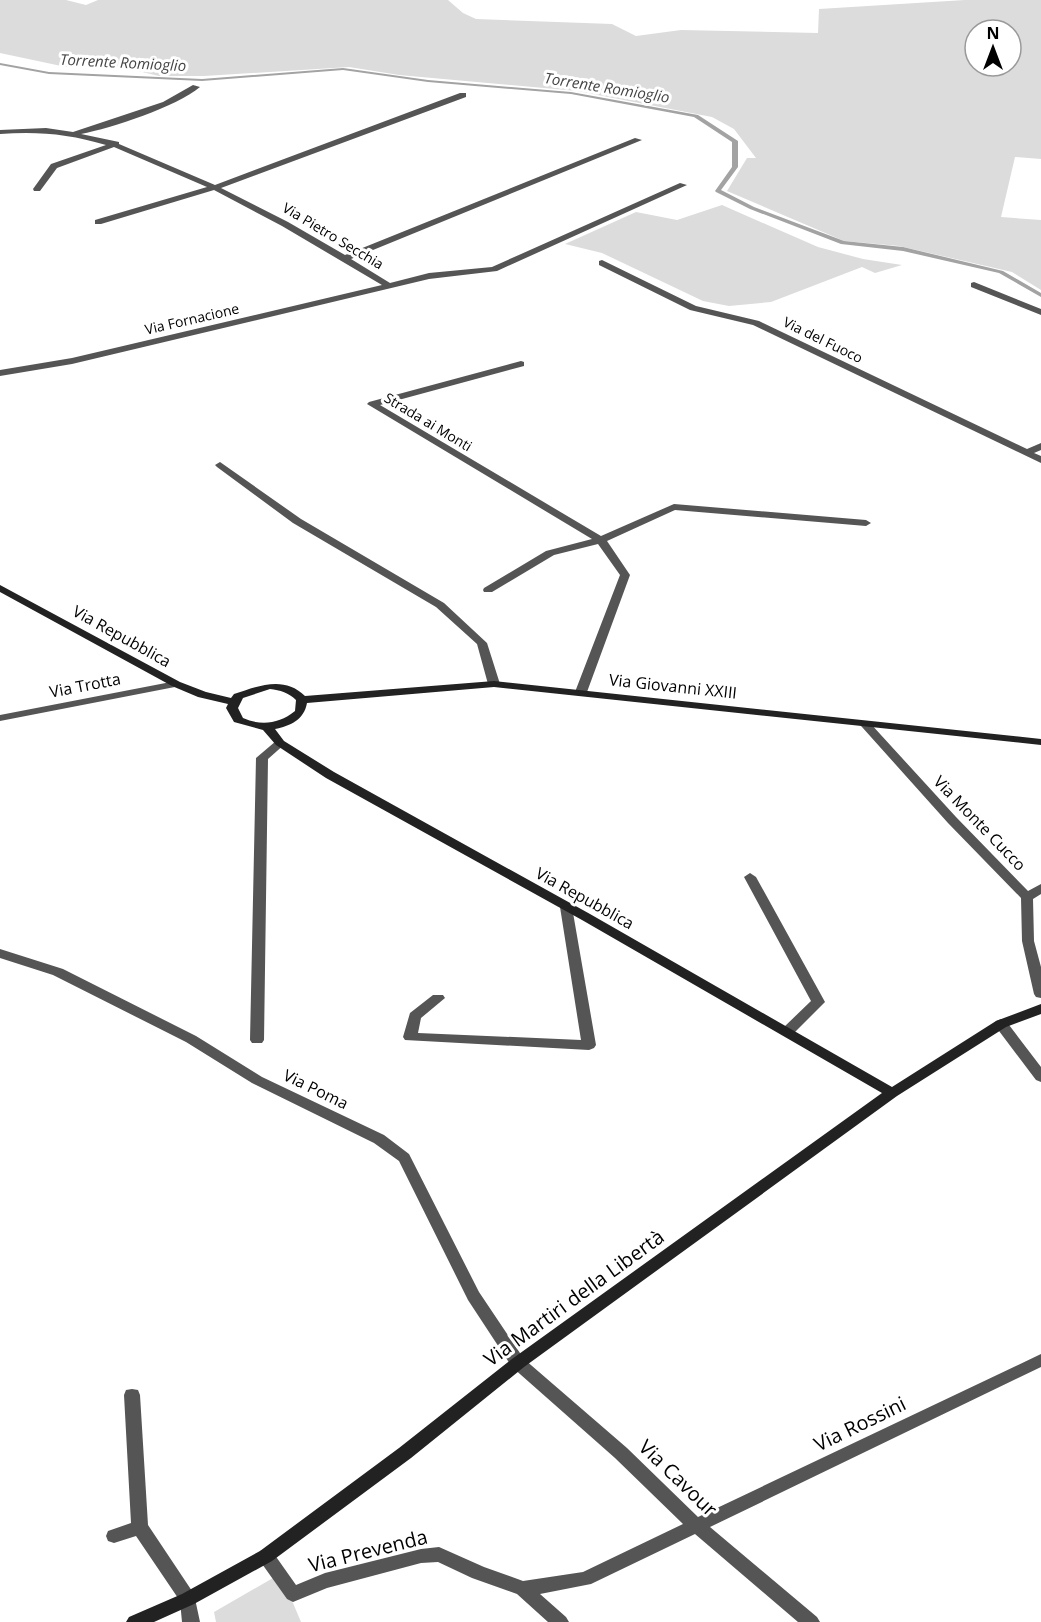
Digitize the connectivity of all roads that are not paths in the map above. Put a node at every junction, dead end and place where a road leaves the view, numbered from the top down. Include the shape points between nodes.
1 (196, 87) dead end
2 (463, 95) dead end
3 (0, 132) edge
4 (73, 133) junction
5 (638, 140) dead end
6 (116, 144) junction
7 (683, 184) dead end
8 (216, 187) junction
9 (38, 189) dead end
10 (98, 222) dead end
11 (345, 258) junction
12 (602, 263) dead end
13 (974, 285) dead end
14 (390, 286) junction
15 (1041, 312) edge
16 (521, 364) dead end
17 (0, 373) edge
18 (1041, 446) edge
19 (1027, 453) junction
20 (1041, 460) edge
21 (220, 465) dead end
22 (866, 523) dead end
23 (601, 540) junction
24 (0, 588) edge
25 (488, 590) dead end
26 (176, 684) junction
27 (494, 684) junction
28 (581, 692) junction
29 (302, 700) junction
30 (233, 702) junction
31 (0, 718) edge
32 (866, 725) junction
33 (267, 727) junction
34 (1041, 742) edge
35 (280, 743) junction
36 (750, 877) dead end
37 (1041, 888) edge
38 (1027, 897) junction
39 (566, 907) junction
40 (0, 953) edge
41 (1041, 994) edge
42 (438, 998) dead end
43 (1041, 1009) edge
44 (1001, 1024) junction
45 (788, 1031) junction
46 (257, 1040) dead end
47 (1041, 1077) edge
48 (892, 1093) junction
49 (1041, 1359) edge
50 (518, 1363) junction
51 (132, 1395) dead end
52 (697, 1526) junction
53 (140, 1527) junction
54 (114, 1536) dead end
55 (266, 1556) junction
56 (523, 1589) junction
57 (188, 1599) junction
58 (135, 1622) edge
59 (191, 1622) edge
60 (560, 1622) edge
61 (811, 1622) edge

1 - 4 street via 166,104
2 - 8 street
3 - 4 street, Via Pietro Secchia via 25,128
4 - 6 street, Via Pietro Secchia
5 - 11 street
6 - 8 street, Via Pietro Secchia
6 - 9 street via 54,166
7 - 14 street, Via Pietro Secchia via 494,269 429,276
8 - 10 street
8 - 11 street, Via Pietro Secchia
11 - 14 street, Via Pietro Secchia
12 - 19 street, Via del Fuoco via 693,308 756,322
13 - 15 street
14 - 17 street, Via Fornacione via 72,361
16 - 23 street, Strada ai Monti via 372,404
18 - 19 street
19 - 20 street, Via del Fuoco
21 - 27 street via 297,521 440,605 482,644
22 - 23 street via 674,507
23 - 25 street via 550,553
23 - 28 street, Strada ai Monti via 626,575
24 - 26 main road, Via Repubblica
26 - 30 main road, Via Repubblica
26 - 31 street, Via Trotta
27 - 28 main road, Via Giovanni XXIII
27 - 29 main road, Via Giovanni XXIII
28 - 32 main road, Via Giovanni XXIII
29 - 30 main road via 290,690 269,686 247,691
29 - 33 main road via 295,718
30 - 33 main road via 238,720
32 - 34 main road, Via Giovanni XXIII
32 - 38 street, Via Monte Cucco
33 - 35 main road, Via Repubblica
35 - 39 main road, Via Repubblica
35 - 46 street via 262,758
36 - 45 street via 818,1002
37 - 38 street
38 - 41 street via 1028,941
39 - 42 street via 589,1045 410,1037 415,1016
39 - 45 main road, Via Repubblica
40 - 50 street, Via Poma via 58,972 109,997 257,1080 379,1139 404,1158 473,1296
43 - 44 main road, Via Martiri della Libertà
44 - 47 street
44 - 48 main road, Via Martiri della Libertà
45 - 48 main road, Via Repubblica
48 - 50 main road, Via Martiri della Libertà
49 - 52 street, Via Rossini
50 - 52 street, Via Cavour
50 - 55 main road, Via Martiri della Libertà
51 - 53 street
52 - 56 street, Via Prevenda via 585,1579
52 - 61 street, Via Cavour
53 - 54 street
53 - 57 street
55 - 56 street, Via Prevenda via 293,1594 325,1581 439,1554
55 - 57 main road, Via Martiri della Libertà
56 - 60 street
57 - 58 main road, Via Martiri della Libertà
57 - 59 street

